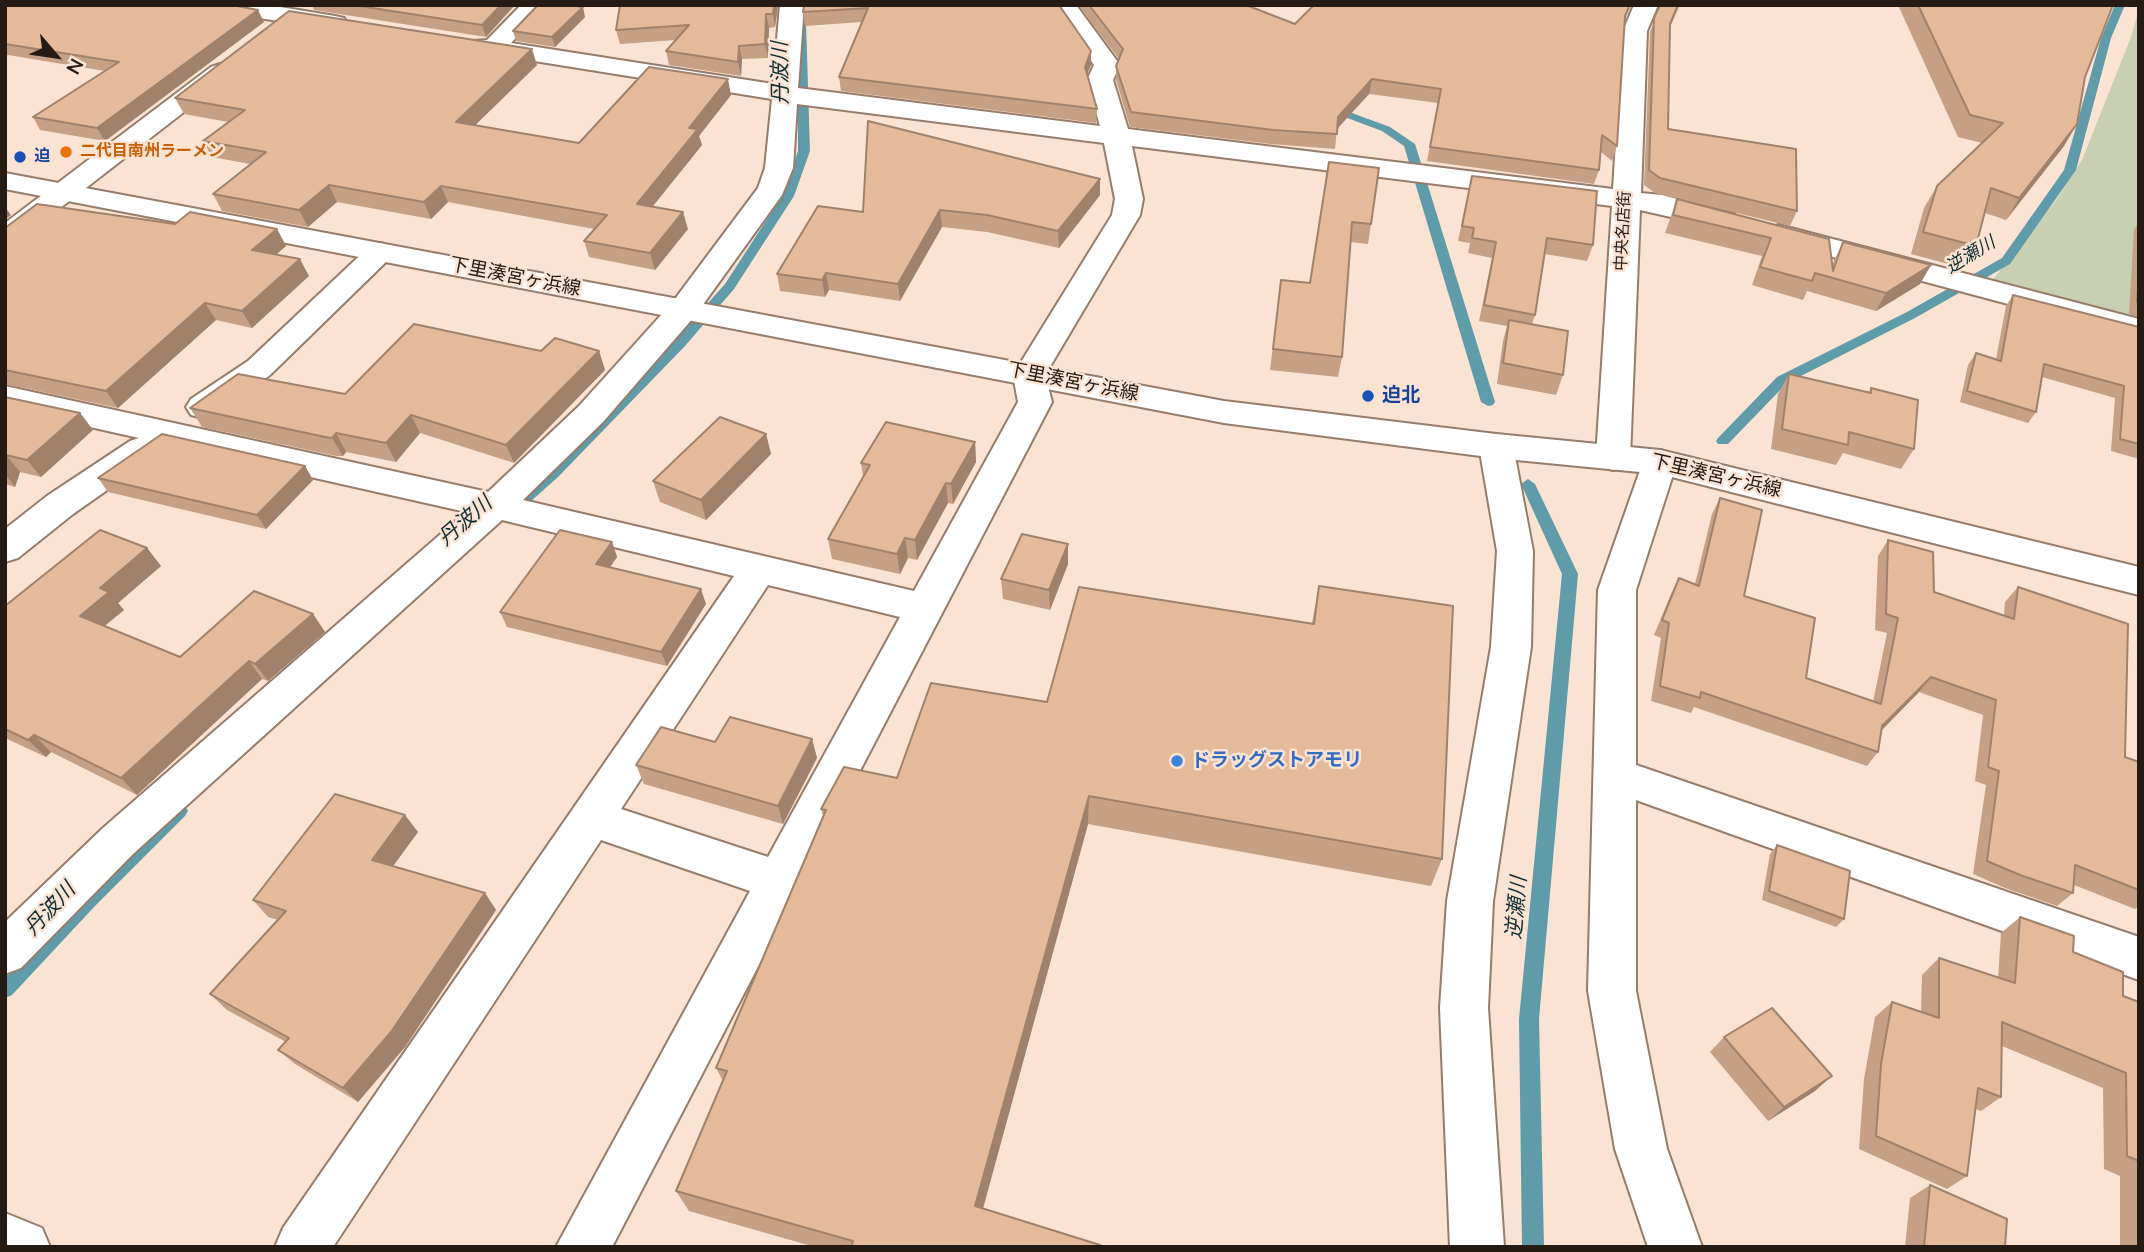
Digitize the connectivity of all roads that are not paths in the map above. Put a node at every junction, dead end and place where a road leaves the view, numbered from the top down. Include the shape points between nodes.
1 (221, 5) edge
2 (534, 5) edge
3 (792, 5) edge
4 (1064, 5) edge
5 (1646, 5) edge
6 (298, 11) edge
7 (359, 27) edge
8 (260, 41) edge
9 (453, 41) edge
10 (493, 48) junction
11 (238, 58) edge
12 (798, 96) junction
13 (1117, 138) junction
14 (5, 181) edge
15 (65, 192) junction
16 (1625, 200) junction
17 (5, 237) edge
18 (380, 252) junction
19 (683, 310) junction
20 (2139, 329) edge
21 (1029, 375) junction
22 (5, 397) edge
23 (165, 434) junction
24 (1496, 446) junction
25 (1613, 458) junction
26 (1660, 462) junction
27 (512, 510) junction
28 (5, 549) edge
29 (759, 569) junction
30 (2139, 581) edge
31 (924, 608) junction
32 (1615, 775) junction
33 (590, 818) junction
34 (777, 880) junction
35 (5, 953) edge
36 (2139, 959) edge
37 (5, 1238) edge
38 (23, 1247) edge
39 (302, 1247) edge
40 (583, 1247) edge
41 (1477, 1247) edge
42 (1675, 1247) edge

1 - 6 street
2 - 10 street
3 - 12 street
4 - 13 street via 1103,72
5 - 16 street, 中央名店街 via 1635,31
6 - 7 street
6 - 8 street
9 - 10 street
10 - 12 street
11 - 15 street
12 - 13 street
12 - 19 street via 772,189
13 - 16 street
13 - 21 street via 1129,199 1126,215
14 - 15 street, 下里湊宮ヶ浜線
15 - 17 street
15 - 18 street, 下里湊宮ヶ浜線
16 - 20 street via 1662,204
16 - 25 street, 中央名店街
18 - 19 street, 下里湊宮ヶ浜線
18 - 23 street via 259,368
19 - 21 street, 下里湊宮ヶ浜線
19 - 27 street
21 - 24 street, 下里湊宮ヶ浜線 via 1224,412
21 - 31 street via 1035,402
22 - 23 street
23 - 27 street
23 - 28 street via 60,505
24 - 25 street, 下里湊宮ヶ浜線
24 - 41 street via 1515,551 1511,647 1470,901 1464,1008
25 - 26 street, 下里湊宮ヶ浜線
26 - 30 street, 下里湊宮ヶ浜線
26 - 32 street via 1618,590
27 - 29 street
27 - 35 street via 118,841
29 - 31 street
29 - 33 street
31 - 34 street
32 - 36 street
32 - 42 street via 1612,991 1642,1149
33 - 34 street
33 - 39 street
34 - 40 street
37 - 38 street

